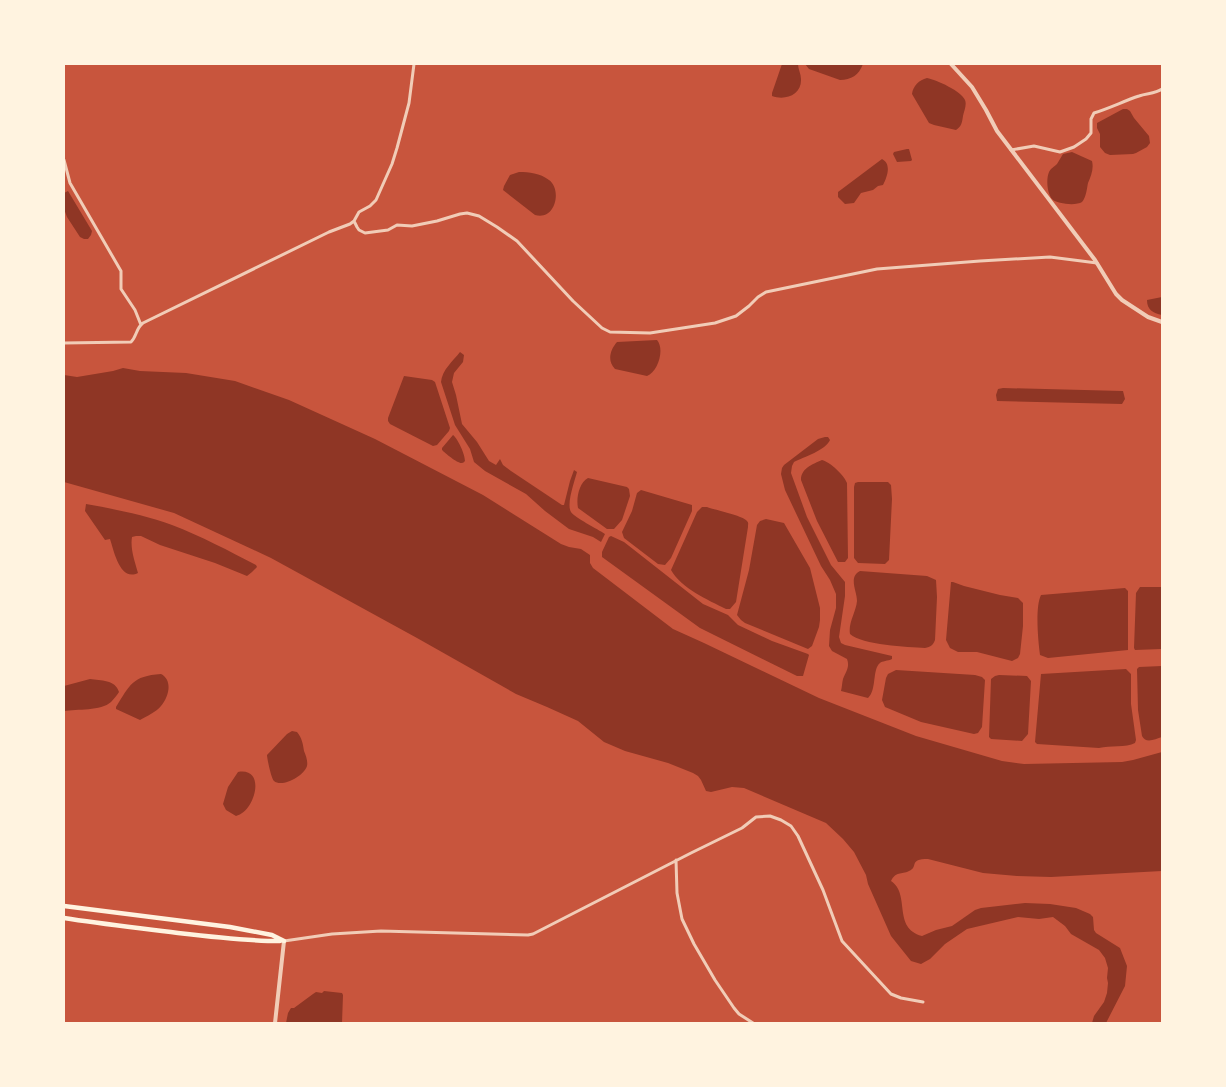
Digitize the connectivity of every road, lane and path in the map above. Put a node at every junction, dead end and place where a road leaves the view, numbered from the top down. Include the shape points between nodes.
1 (414, 64) edge
2 (951, 64) edge
3 (1162, 89) edge
4 (1011, 150) junction
5 (64, 160) edge
6 (354, 221) junction
7 (1097, 263) junction
8 (1162, 322) edge
9 (140, 325) junction
10 (64, 343) edge
11 (676, 860) junction
12 (64, 906) edge
13 (64, 918) edge
14 (284, 941) junction
15 (923, 1002) dead end
16 (275, 1023) edge
17 (753, 1023) edge

1 - 6 street via 409,103 392,164 376,200 359,212
2 - 4 street via 972,87
3 - 4 street via 1094,113 1089,136 1062,152 1035,146
4 - 7 street
5 - 9 street via 70,183 121,271 121,289 135,310
6 - 7 street via 356,228 365,232 388,230 398,225 412,226 467,213 479,216 517,241 573,301 610,332 650,333 715,323 736,316 766,292 877,269 1050,257
6 - 9 street
7 - 8 street via 1119,297
9 - 10 street via 134,339 129,342
11 - 14 street via 533,934 381,931
11 - 15 street via 742,828 756,817 770,816 781,820 798,836 844,943 891,994
11 - 17 street via 682,919 734,1008
12 - 14 main road via 230,927 272,935
13 - 14 main road via 229,939
14 - 16 street

